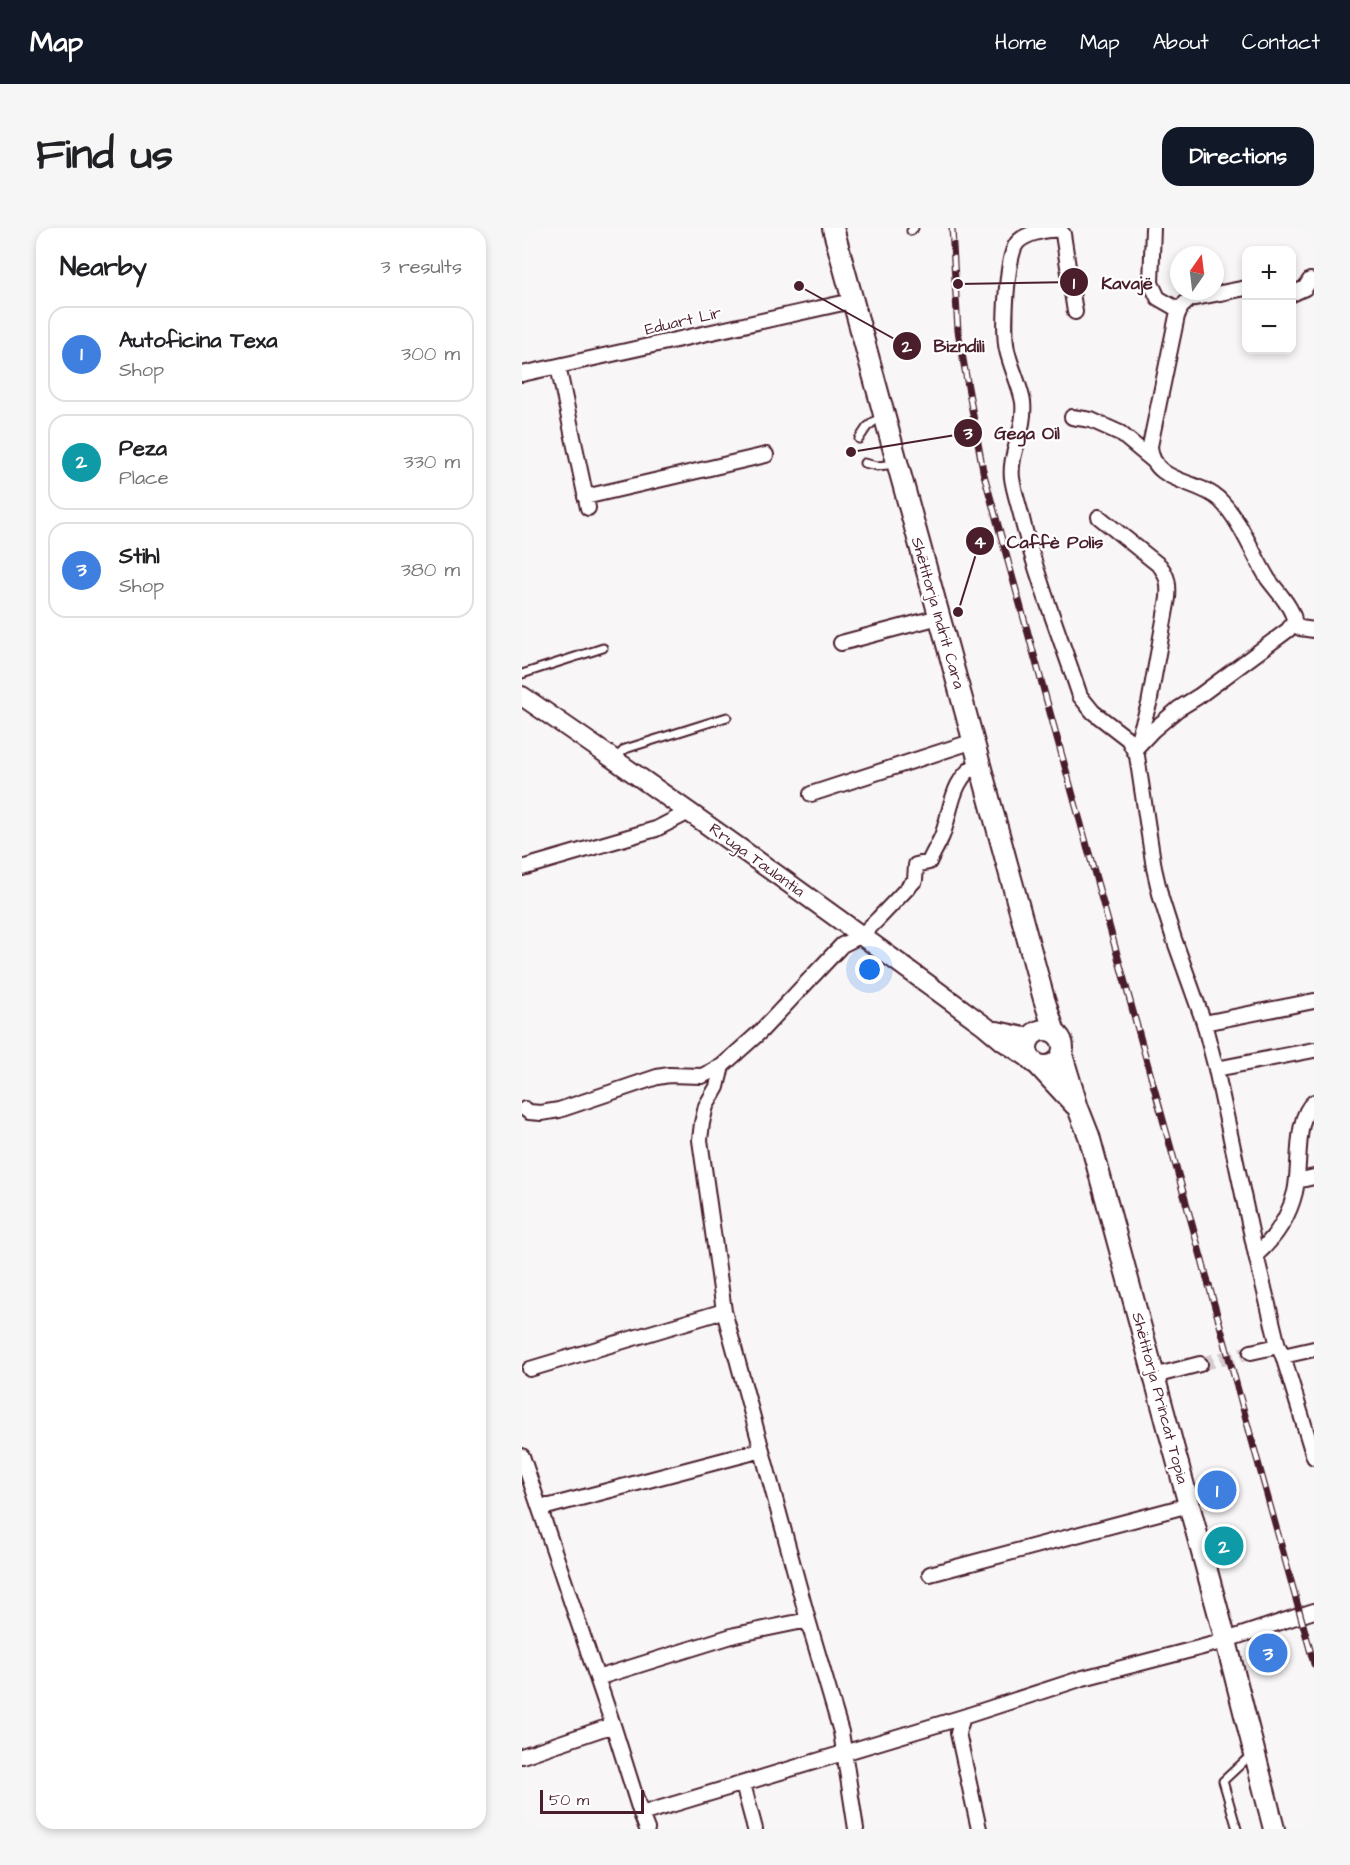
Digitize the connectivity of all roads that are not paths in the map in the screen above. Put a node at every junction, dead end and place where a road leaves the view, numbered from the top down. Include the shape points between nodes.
1 (833, 228) edge
2 (1153, 228) edge
3 (1310, 280) dead end
4 (1242, 289) edge
5 (1296, 292) edge
6 (852, 301) junction
7 (1179, 310) junction
8 (1075, 312) dead end
9 (558, 366) junction
10 (522, 374) edge
11 (883, 414) junction
12 (1072, 417) dead end
13 (859, 439) dead end
14 (766, 455) dead end
15 (1155, 462) junction
16 (864, 463) dead end
17 (897, 464) junction
18 (1099, 517) dead end
19 (939, 617) junction
20 (1294, 622) junction
21 (1314, 630) edge
22 (841, 643) dead end
23 (603, 648) dead end
24 (522, 674) edge
25 (522, 696) edge
26 (727, 717) dead end
27 (974, 741) junction
28 (1135, 750) junction
29 (615, 759) junction
30 (980, 763) junction
31 (811, 794) dead end
32 (689, 812) junction
33 (522, 868) edge
34 (862, 935) junction
35 (1044, 999) junction
36 (1314, 1001) edge
37 (1204, 1023) junction
38 (989, 1029) junction
39 (1055, 1033) junction
40 (1032, 1035) junction
41 (1314, 1050) edge
42 (1062, 1055) junction
43 (1034, 1062) junction
44 (722, 1066) junction
45 (1216, 1068) junction
46 (1314, 1102) edge
47 (1078, 1108) junction
48 (525, 1109) dead end
49 (1314, 1177) edge
50 (1297, 1181) junction
51 (1256, 1255) junction
52 (724, 1311) junction
53 (1314, 1349) edge
54 (1281, 1351) junction
55 (1251, 1352) tunnel mouth
56 (1200, 1364) tunnel mouth
57 (530, 1369) dead end
58 (1154, 1376) junction
59 (762, 1450) junction
60 (522, 1456) edge
61 (1314, 1457) edge
62 (1189, 1505) junction
63 (538, 1506) junction
64 (930, 1574) dead end
65 (1314, 1611) edge
66 (808, 1620) junction
67 (1226, 1641) junction
68 (597, 1678) junction
69 (963, 1717) junction
70 (613, 1725) junction
71 (846, 1752) junction
72 (1254, 1752) junction
73 (522, 1756) edge
74 (744, 1784) junction
75 (641, 1814) junction
76 (647, 1829) edge
77 (755, 1829) edge
78 (856, 1829) edge
79 (979, 1829) edge
80 (1237, 1829) edge
81 (1274, 1829) edge

1 - 6 main road, Shëtitorja Indrit Cara
2 - 7 street via 1151,283 1158,298
3 - 5 street
4 - 7 street via 1190,299
6 - 9 street, Eduart Lir
6 - 11 main road, Shëtitorja Indrit Cara
7 - 15 street via 1150,446
8 - 28 street via 1063,234 1055,230 1021,239 1010,264 1005,330 1006,350 1022,396 1024,419 1012,479 1034,563 1080,696
9 - 10 street, Eduart Lir
9 - 14 street via 586,502
11 - 13 lane
11 - 17 main road, Shëtitorja Indrit Cara
12 - 15 street via 1091,420 1120,433
15 - 20 street via 1168,476 1221,500 1290,609
16 - 17 lane
17 - 19 main road, Shëtitorja Indrit Cara
18 - 28 street via 1160,566 1169,585 1149,705
19 - 22 street
19 - 27 main road, Shëtitorja Indrit Cara
20 - 21 street via 1300,628
20 - 28 street via 1178,709
23 - 24 lane
25 - 29 street, Rruga Taulantia
26 - 29 lane via 625,749
27 - 30 main road, Shëtitorja Indrit Cara
27 - 31 street
28 - 37 street via 1161,898
29 - 32 street, Rruga Taulantia
30 - 34 street via 959,783 929,862 916,865 915,880
30 - 35 main road, Shëtitorja Indrit Cara
32 - 33 street via 656,829
32 - 34 street, Rruga Taulantia
34 - 38 street, Rruga Taulantia
34 - 44 street via 842,945 760,1032
35 - 39 main road, Shëtitorja Indrit Cara
35 - 40 main road
36 - 37 street
37 - 45 street
38 - 40 street, Rruga Taulantia
38 - 43 street, Rruga Taulantia
39 - 40 main road via 1044,1030
39 - 42 main road via 1062,1041
40 - 43 main road via 1026,1048
41 - 45 street
42 - 43 main road via 1052,1065
42 - 47 main road, Shëtitorja Princat Topia
43 - 47 main road, Shëtitorja Princat Topia
44 - 48 street via 702,1076 657,1077 559,1110 542,1113
44 - 52 street via 717,1087 706,1106 700,1140
45 - 51 street
46 - 50 street via 1305,1111
47 - 58 main road, Shëtitorja Princat Topia
49 - 50 street
50 - 51 street via 1281,1227
51 - 54 street
52 - 57 street
52 - 59 street
53 - 54 street
54 - 55 street
54 - 61 street
56 - 58 street
58 - 62 main road, Shëtitorja Princat Topia
59 - 63 street
59 - 66 street
60 - 63 street
62 - 64 street
62 - 67 main road, Shëtitorja Princat Topia
63 - 68 street
65 - 67 street
66 - 68 street via 735,1635
66 - 71 street
67 - 69 street via 1083,1678
67 - 72 main road, Shëtitorja Princat Topia
68 - 70 street
69 - 71 street
69 - 79 street via 958,1733
70 - 73 street
70 - 75 street
71 - 74 street
71 - 78 street
72 - 80 lane via 1223,1780
72 - 81 main road, Shëtitorja Princat Topia
74 - 75 street
74 - 77 street
75 - 76 street

